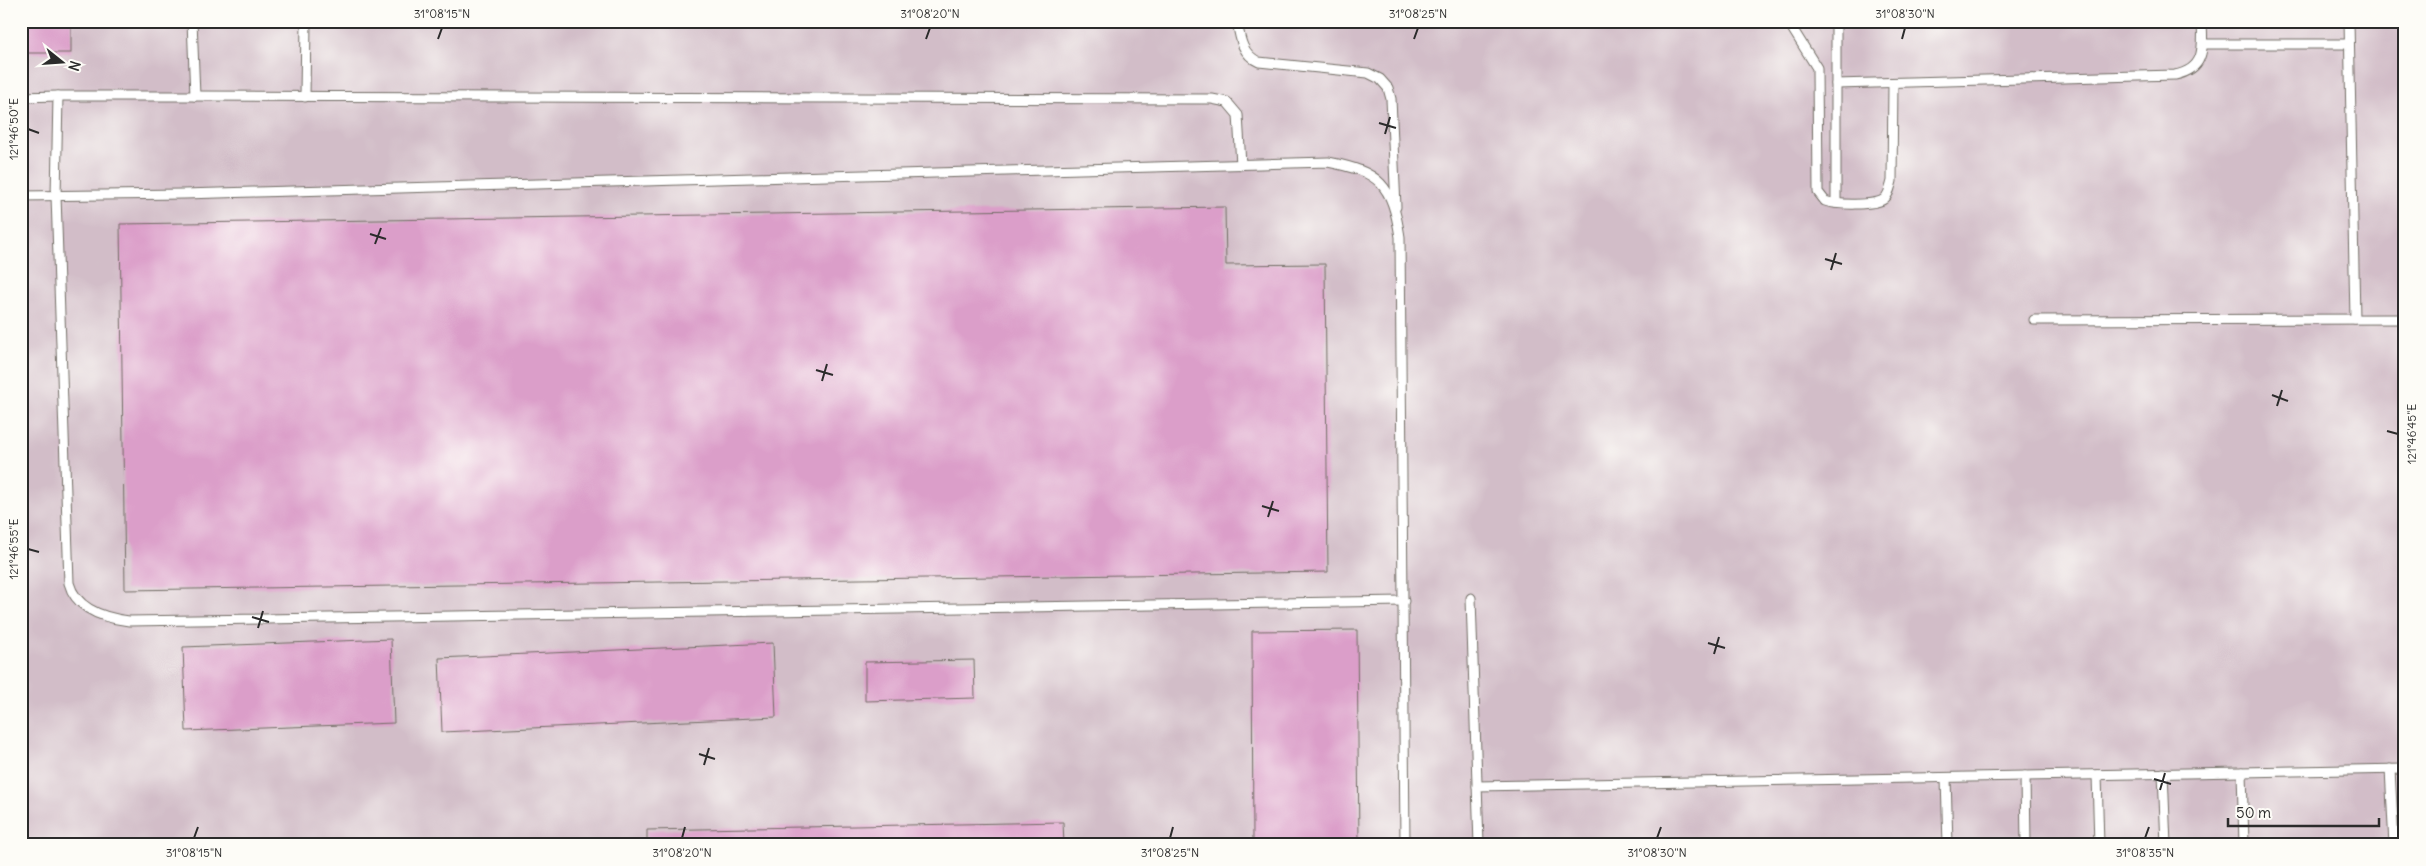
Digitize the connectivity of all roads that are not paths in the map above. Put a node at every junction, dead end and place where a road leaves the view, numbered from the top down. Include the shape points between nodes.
1 (192, 21) edge
2 (306, 21) edge
3 (1237, 21) edge
4 (1792, 21) edge
5 (1836, 21) edge
6 (2202, 21) edge
7 (2349, 21) edge
8 (2203, 44) junction
9 (2349, 44) junction
10 (1893, 83) junction
11 (1836, 84) junction
12 (58, 96) junction
13 (195, 96) junction
14 (21, 97) edge
15 (305, 97) junction
16 (1241, 165) junction
17 (21, 196) edge
18 (56, 196) junction
19 (1836, 204) junction
20 (1396, 209) junction
21 (2355, 319) junction
22 (2405, 319) edge
23 (2034, 320) dead end
24 (1472, 598) dead end
25 (1404, 601) junction
26 (2390, 769) junction
27 (2405, 769) edge
28 (2242, 772) junction
29 (2163, 773) junction
30 (2098, 775) junction
31 (2025, 776) junction
32 (1946, 778) junction
33 (1477, 786) junction
34 (1405, 845) edge
35 (1479, 845) edge
36 (1948, 845) edge
37 (2026, 845) edge
38 (2099, 845) edge
39 (2166, 845) edge
40 (2244, 845) edge
41 (2394, 845) edge

1 - 13 lane
2 - 15 lane
3 - 20 lane via 1244,49 1250,58 1259,62 1368,73 1388,88
4 - 19 lane via 1792,28 1817,68 1818,192 1825,201
5 - 11 lane
6 - 8 lane
7 - 9 lane
8 - 9 lane
8 - 10 lane via 2198,64 2187,73 2175,75
9 - 21 lane
10 - 11 lane
10 - 19 lane via 1890,191 1877,203
11 - 19 lane
12 - 13 lane
12 - 14 lane
12 - 18 lane
13 - 15 lane
15 - 16 lane via 1212,100 1227,102 1238,115
16 - 18 lane
16 - 20 lane via 1328,162 1355,168 1374,176
17 - 18 lane
18 - 25 lane via 69,582 77,600 96,613 118,620
20 - 25 lane via 1400,254
21 - 22 lane
21 - 23 lane
24 - 33 lane
25 - 34 lane
26 - 27 lane
26 - 28 lane
26 - 41 lane
28 - 29 lane
28 - 40 lane
29 - 30 lane
29 - 39 lane
30 - 31 lane
30 - 38 lane
31 - 32 lane
31 - 37 lane
32 - 33 lane
32 - 36 lane
33 - 35 lane

